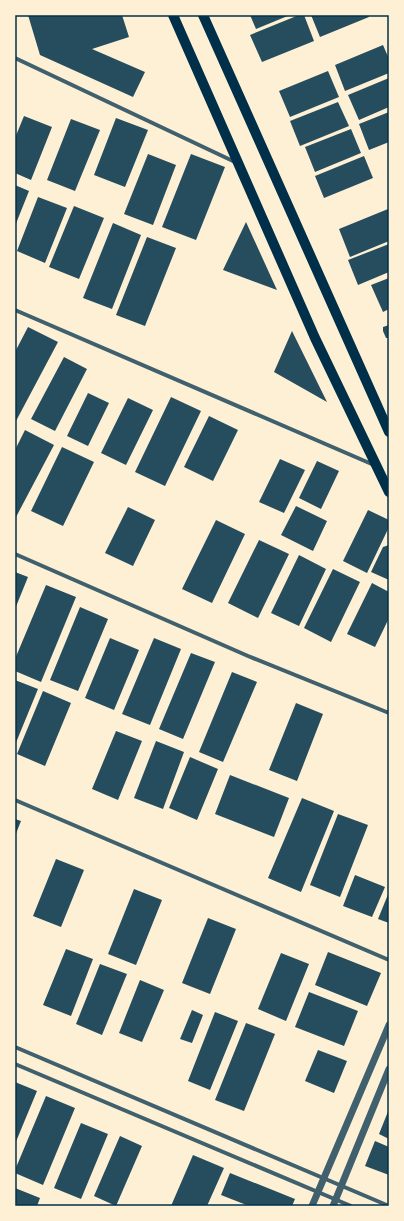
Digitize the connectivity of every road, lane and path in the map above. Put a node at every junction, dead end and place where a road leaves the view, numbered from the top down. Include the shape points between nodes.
1 (173, 15) edge
2 (203, 15) edge
3 (15, 58) edge
4 (238, 163) junction
5 (15, 310) edge
6 (389, 432) edge
7 (375, 466) junction
8 (389, 492) edge
9 (15, 554) edge
10 (389, 713) edge
11 (15, 800) edge
12 (389, 960) edge
13 (389, 1025) edge
14 (15, 1047) edge
15 (15, 1064) edge
16 (389, 1069) edge
17 (324, 1179) junction
18 (341, 1186) junction
19 (318, 1192) junction
20 (334, 1203) edge
21 (312, 1206) edge
22 (351, 1206) edge
23 (389, 1206) edge

1 - 4 main road
2 - 6 main road
3 - 4 street
4 - 7 main road
5 - 7 street
7 - 8 main road
9 - 10 street via 248,656
11 - 12 street
13 - 17 street
14 - 17 street
15 - 19 street
16 - 18 street
17 - 18 street
17 - 19 street
18 - 20 street
18 - 23 street
19 - 20 street
19 - 21 street
20 - 22 street

